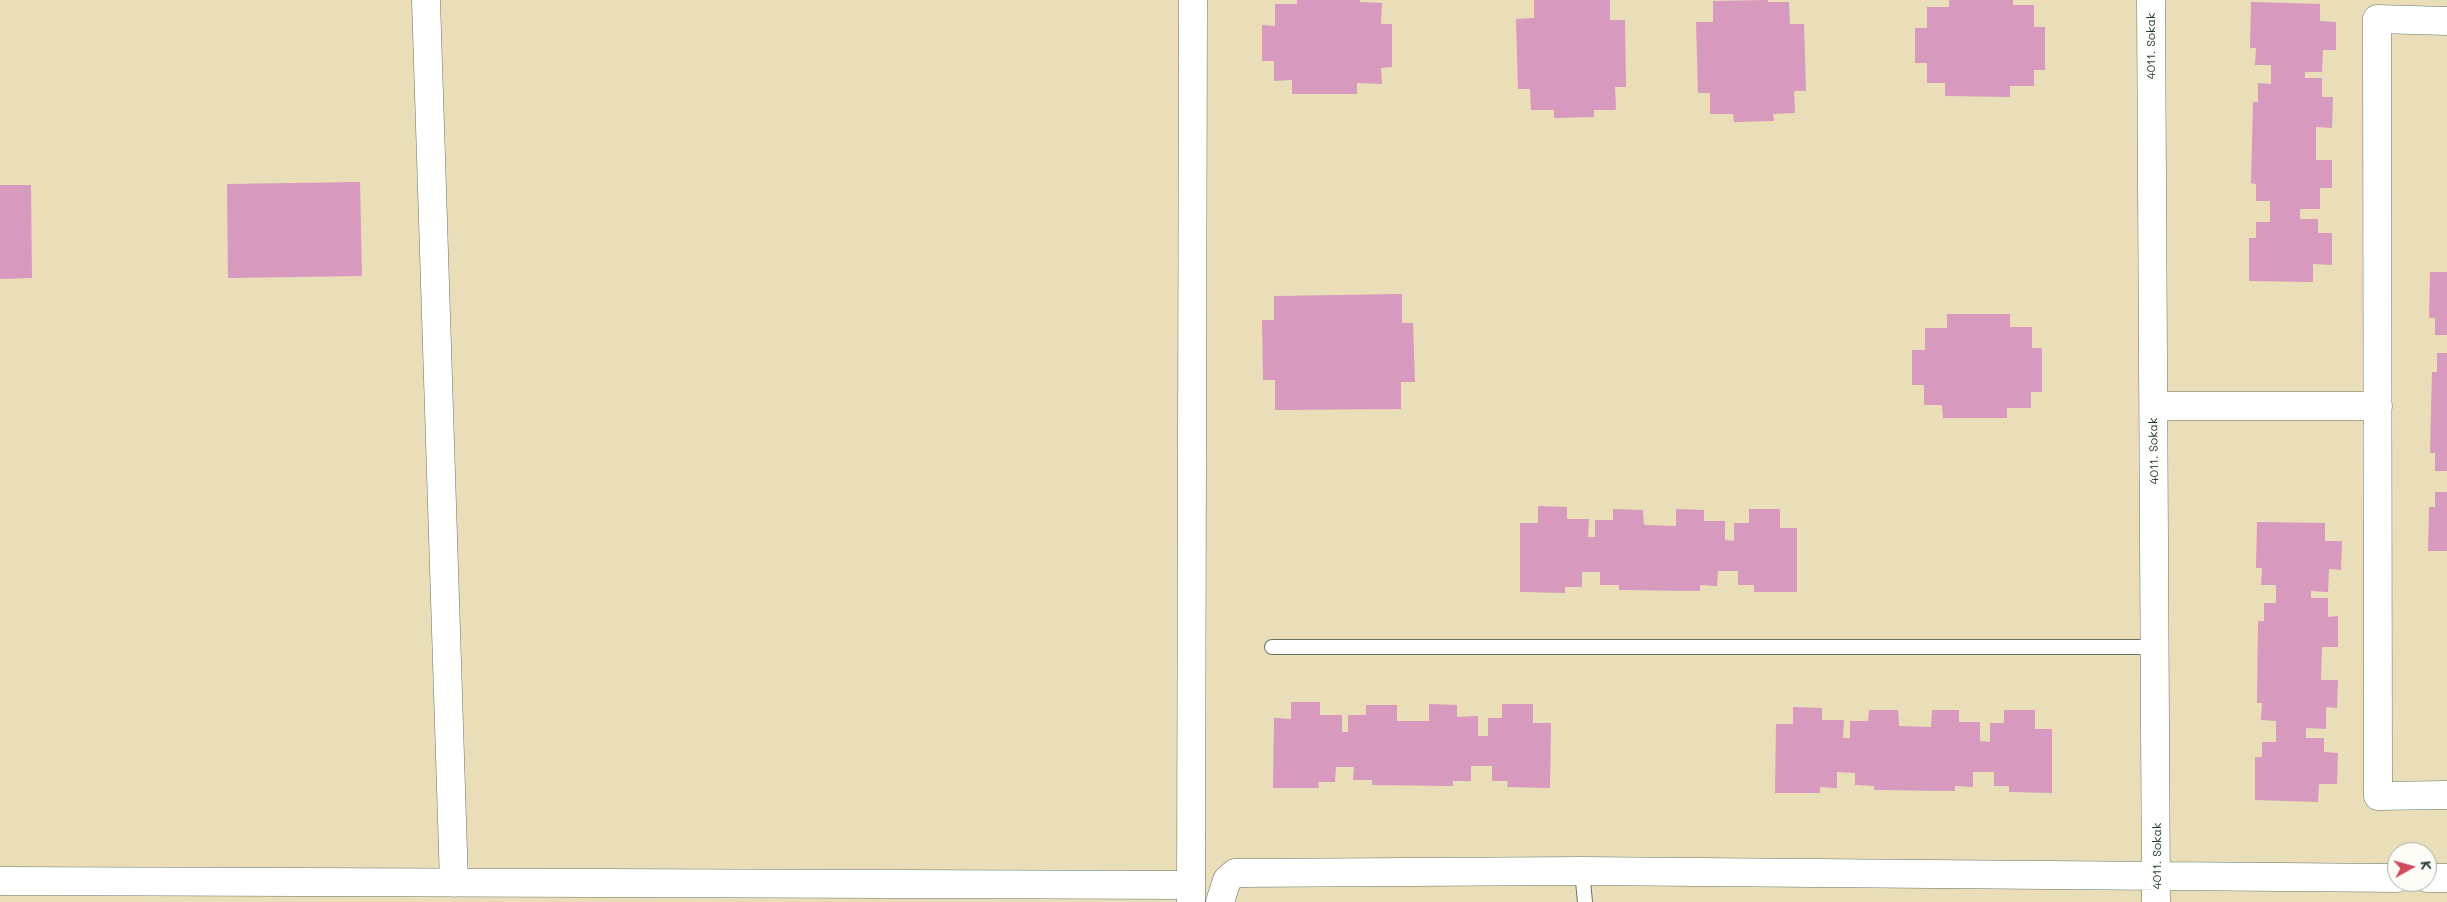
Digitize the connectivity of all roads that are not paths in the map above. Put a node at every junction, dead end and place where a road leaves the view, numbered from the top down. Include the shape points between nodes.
1 (426, 0) edge
2 (1193, 0) edge
3 (2150, 0) edge
4 (2447, 21) edge
5 (2154, 406) junction
6 (2378, 406) junction
7 (1272, 647) dead end
8 (2156, 647) junction
9 (2447, 795) edge
10 (1582, 871) junction
11 (2387, 878) edge
12 (0, 881) edge
13 (454, 883) junction
14 (2157, 890) edge
15 (1191, 894) edge
16 (1220, 902) edge
17 (1585, 902) edge

1 - 13 street
2 - 15 street
3 - 5 street, 4011. Sokak
4 - 6 street via 2377,19
5 - 6 street
5 - 8 street, 4011. Sokak
6 - 9 street via 2378,796
7 - 8 lane
8 - 14 street, 4011. Sokak
10 - 14 street
10 - 16 street via 1235,873 1227,880
10 - 17 lane
11 - 14 street
12 - 13 street
13 - 15 street

